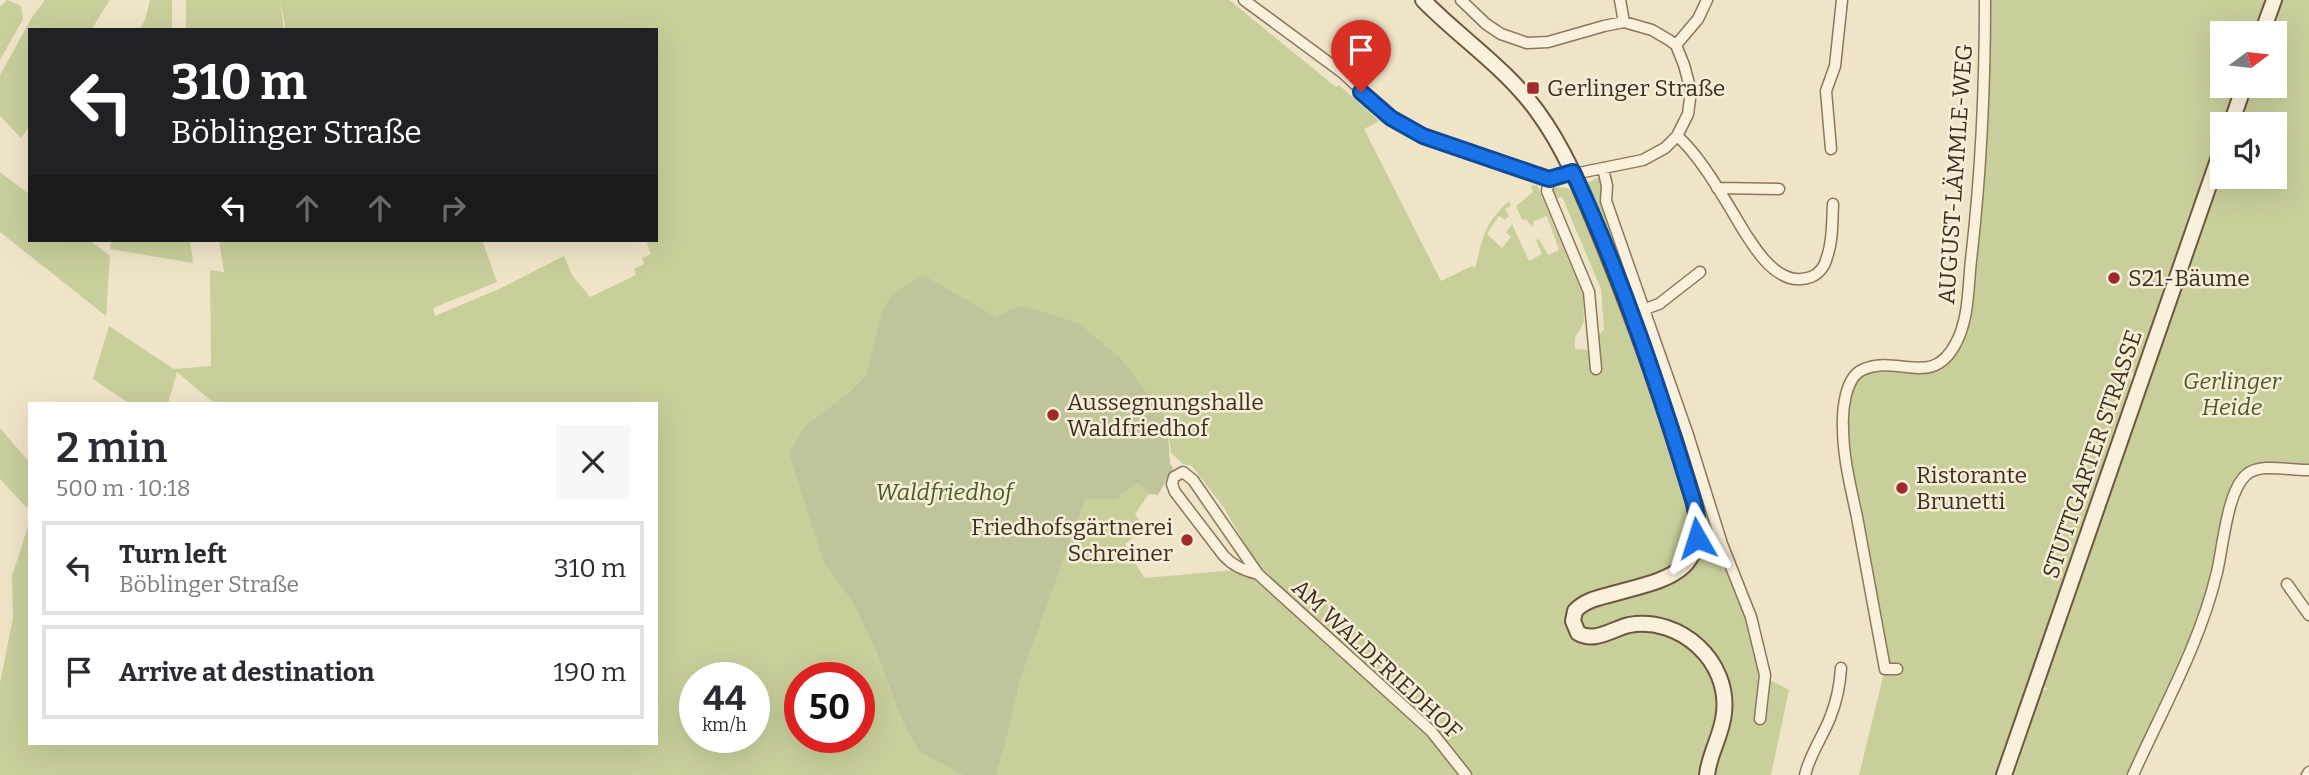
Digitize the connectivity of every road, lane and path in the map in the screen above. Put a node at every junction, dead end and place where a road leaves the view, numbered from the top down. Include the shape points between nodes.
1 (1244, 0) edge
2 (1423, 0) edge
3 (1461, 0) edge
4 (1620, 0) edge
5 (1707, 0) edge
6 (1842, 0) edge
7 (1985, 0) edge
8 (2274, 0) edge
9 (2266, 21) edge
10 (1624, 22) junction
11 (1676, 45) junction
12 (1677, 136) junction
13 (1831, 149) dead end
14 (1603, 168) junction
15 (1573, 172) junction
16 (1549, 179) junction
17 (2210, 183) edge
18 (1717, 188) junction
19 (1779, 189) dead end
20 (1833, 204) dead end
21 (1700, 272) dead end
22 (1645, 309) junction
23 (1596, 369) dead end
24 (2309, 470) edge
25 (1258, 574) junction
26 (2287, 584) dead end
27 (2309, 615) edge
28 (1841, 668) dead end
29 (1897, 669) dead end
30 (1760, 719) dead end
31 (1466, 775) edge
32 (1707, 775) edge
33 (1805, 775) edge
34 (2004, 775) edge
35 (2133, 775) edge

1 - 16 street via 1343,73 1391,118 1423,136
2 - 15 main road via 1523,93
3 - 10 street via 1501,34 1527,43
4 - 10 street
5 - 11 street
6 - 13 street via 1835,66 1826,91
7 - 29 street, AUGUST-LÄMMLE-WEG via 1979,173 1963,327 1950,353 1934,367 1873,365 1858,372 1844,410 1845,454 1885,669
8 - 9 main road
10 - 11 street via 1652,30
11 - 12 street via 1692,91
12 - 14 street via 1650,157
12 - 18 street
14 - 15 street
14 - 22 street via 1606,201
15 - 16 street
15 - 32 main road via 1647,356 1698,528 1692,556 1678,572 1587,602 1575,611 1573,621 1578,633 1594,637 1639,624 1665,627 1688,638 1707,655 1720,678 1725,702
16 - 23 street via 1547,191 1589,292
17 - 34 main road, STUTTGARTER STRASSE
18 - 19 street
18 - 20 street via 1756,249 1784,276 1796,279 1817,274 1825,264
21 - 22 street via 1659,304
22 - 30 street via 1764,663
24 - 35 street via 2256,470 2241,480 2205,612
25 - 25 street, AM WALDFRIEDHOF via 1193,480 1183,472 1174,477 1175,492 1224,556 1246,572
25 - 31 street, AM WALDFRIEDHOF via 1431,731
26 - 27 street
28 - 33 street via 1830,720 1811,753

